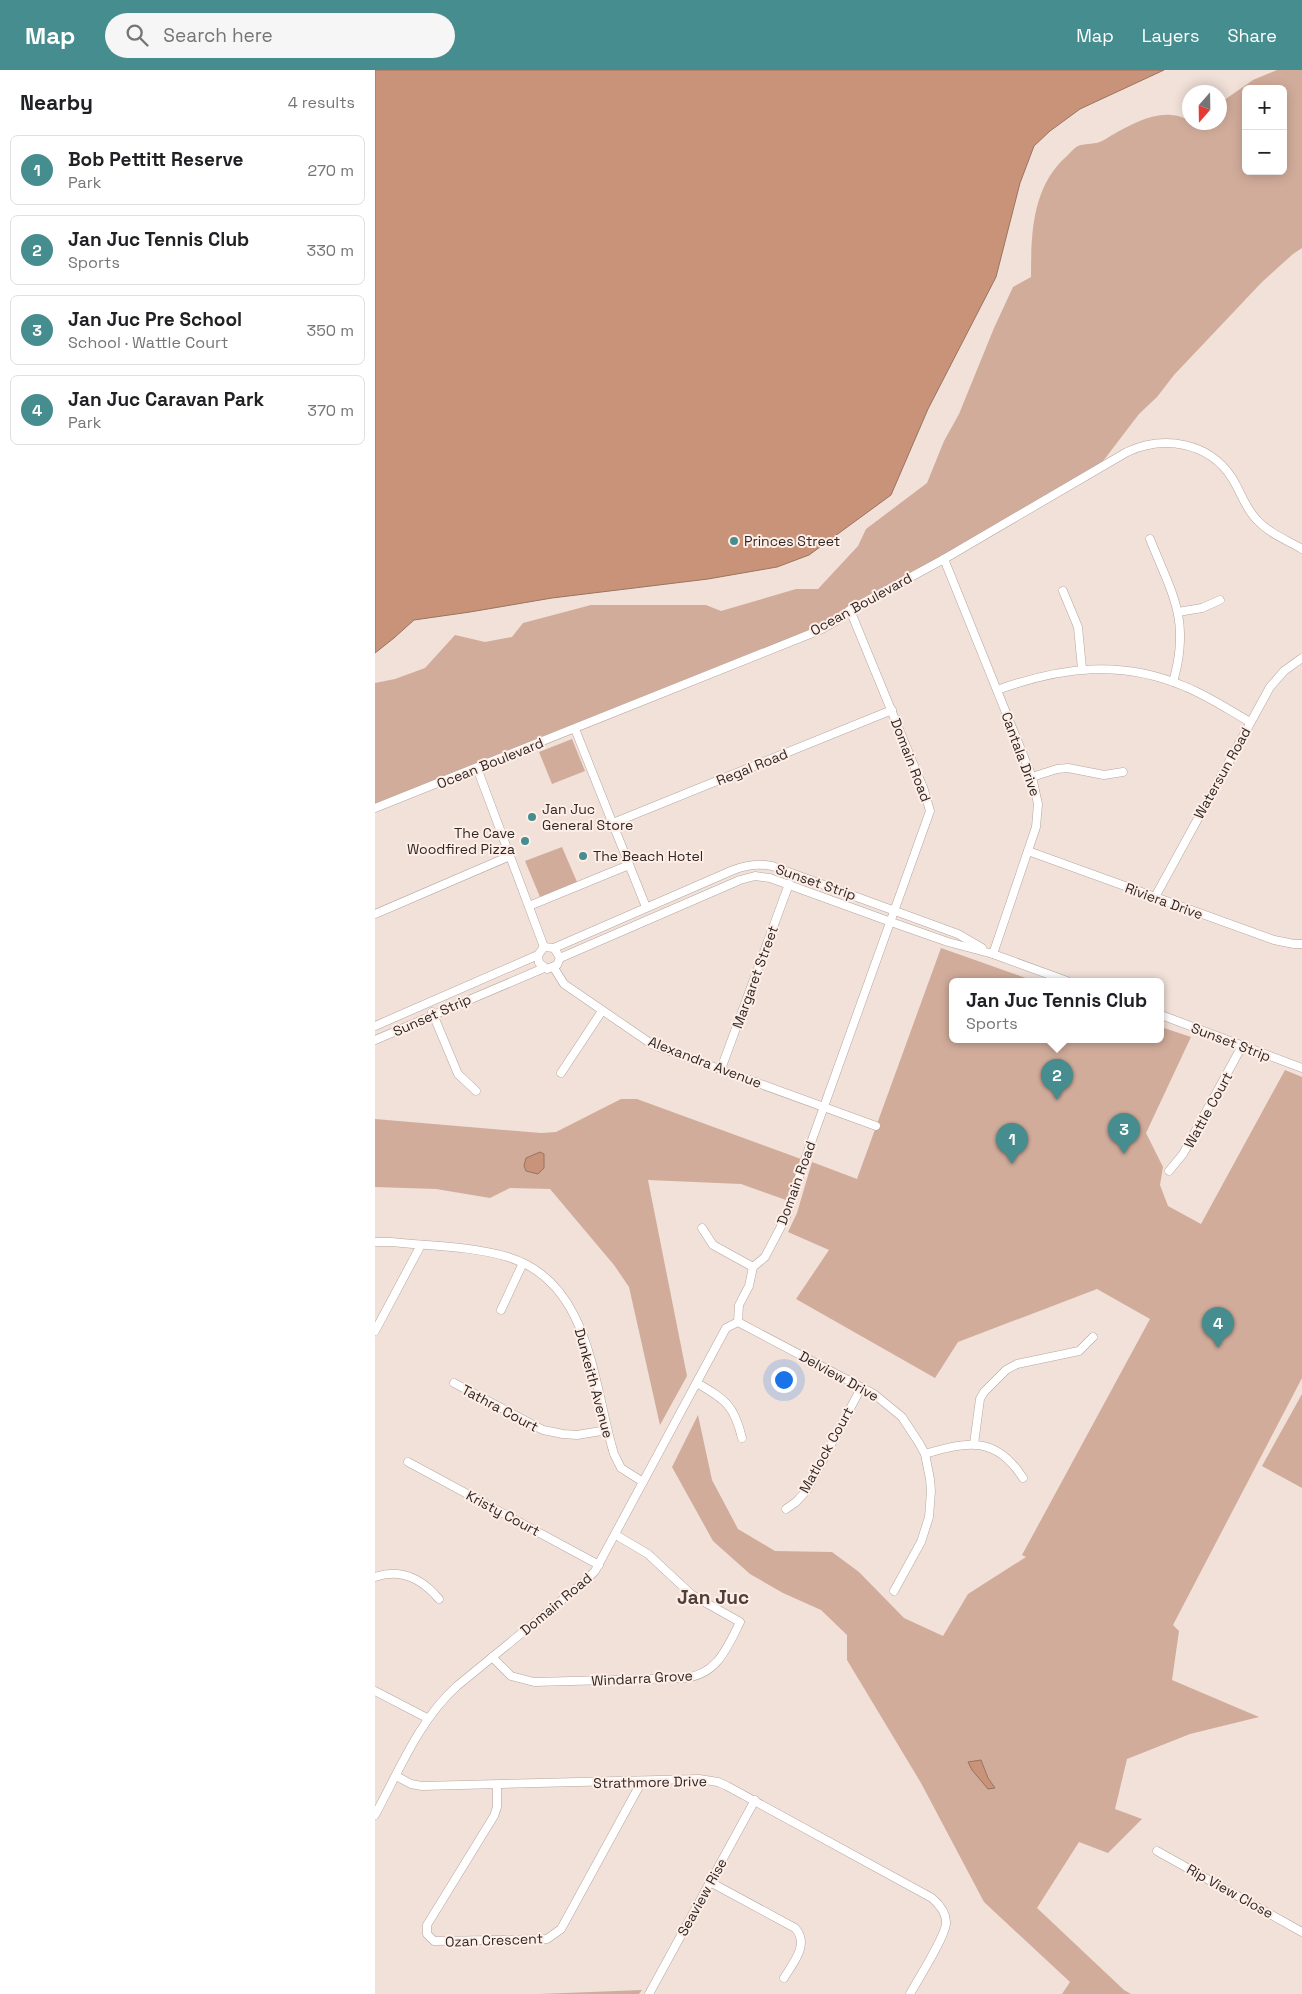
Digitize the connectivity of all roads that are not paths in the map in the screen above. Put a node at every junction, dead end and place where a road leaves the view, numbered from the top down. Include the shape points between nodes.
1 (1150, 539) dead end
2 (1302, 549) edge
3 (944, 559) junction
4 (1063, 590) dead end
5 (1220, 600) dead end
6 (849, 610) junction
7 (1178, 612) junction
8 (1302, 658) edge
9 (1082, 669) junction
10 (1173, 682) junction
11 (997, 690) junction
12 (892, 710) junction
13 (1250, 722) junction
14 (575, 729) junction
15 (477, 768) junction
16 (1123, 772) dead end
17 (1032, 777) junction
18 (375, 808) edge
19 (613, 823) junction
20 (1028, 851) junction
21 (510, 856) junction
22 (629, 865) junction
23 (789, 884) junction
24 (1155, 897) junction
25 (529, 906) junction
26 (646, 907) junction
27 (895, 910) junction
28 (375, 914) edge
29 (891, 922) junction
30 (1302, 944) edge
31 (545, 947) junction
32 (554, 948) junction
33 (993, 954) junction
34 (538, 955) junction
35 (560, 958) junction
36 (544, 968) junction
37 (554, 968) junction
38 (1059, 978) edge
39 (428, 1003) junction
40 (602, 1011) junction
41 (433, 1015) junction
42 (1164, 1016) edge
43 (375, 1026) edge
44 (375, 1040) edge
45 (1242, 1046) junction
46 (1302, 1068) edge
47 (721, 1070) junction
48 (561, 1073) dead end
49 (476, 1091) dead end
50 (824, 1106) junction
51 (876, 1126) dead end
52 (1169, 1171) dead end
53 (702, 1228) dead end
54 (375, 1242) edge
55 (421, 1245) junction
56 (523, 1263) junction
57 (753, 1267) junction
58 (501, 1310) dead end
59 (738, 1322) junction
60 (375, 1331) edge
61 (1093, 1337) dead end
62 (454, 1383) dead end
63 (697, 1383) junction
64 (861, 1388) junction
65 (607, 1430) junction
66 (742, 1438) dead end
67 (974, 1444) junction
68 (925, 1454) junction
69 (408, 1462) dead end
70 (1023, 1478) dead end
71 (643, 1482) junction
72 (786, 1508) dead end
73 (616, 1535) junction
74 (599, 1565) junction
75 (375, 1577) edge
76 (894, 1591) dead end
77 (439, 1599) dead end
78 (492, 1657) junction
79 (375, 1691) edge
80 (427, 1718) junction
81 (396, 1776) junction
82 (641, 1781) junction
83 (497, 1785) junction
84 (755, 1800) junction
85 (375, 1816) edge
86 (1157, 1851) dead end
87 (710, 1882) junction
88 (1302, 1932) edge
89 (784, 1978) dead end
90 (649, 1994) edge
91 (910, 1994) edge

1 - 7 street
2 - 3 street, Ocean Boulevard via 1275,535 1257,520 1231,477 1210,456 1190,446 1162,442 1127,452
3 - 6 street, Ocean Boulevard
3 - 11 street, Cantala Drive
4 - 9 street via 1078,627
5 - 7 street via 1202,608
6 - 12 street, Domain Road
6 - 14 street, Ocean Boulevard via 820,630
7 - 10 street via 1181,646
8 - 13 street, Watersun Road via 1270,687
9 - 10 street via 1136,672
9 - 11 street via 1044,675
10 - 13 street
11 - 17 street, Cantala Drive
12 - 19 street, Regal Road
12 - 27 street, Domain Road via 930,811
13 - 24 street, Watersun Road
14 - 15 street, Ocean Boulevard
14 - 19 street
15 - 18 street, Ocean Boulevard
15 - 21 street
16 - 17 street via 1104,775 1067,768
17 - 20 street, Cantala Drive via 1038,815
19 - 22 street
20 - 24 street, Riviera Drive
20 - 33 street, Cantala Drive
21 - 25 street
21 - 28 street
22 - 25 street
22 - 26 street
23 - 29 street, Sunset Strip
23 - 35 street, Sunset Strip via 762,876 747,878
23 - 47 street, Margaret Street
24 - 30 street, Riviera Drive via 1274,940
25 - 31 street
26 - 27 street, Sunset Strip via 742,866 758,864 772,866
26 - 32 street, Sunset Strip
27 - 29 street, Domain Road
27 - 33 street, Sunset Strip via 958,934
29 - 33 street, Sunset Strip
29 - 50 street, Domain Road
31 - 32 street
31 - 34 street, Sunset Strip
32 - 35 street
33 - 38 street, Sunset Strip
34 - 36 street
34 - 39 street, Sunset Strip
35 - 37 street
36 - 37 street, Sunset Strip
36 - 41 street, Sunset Strip
37 - 40 street, Alexandra Avenue via 564,984
39 - 41 street
39 - 43 street, Sunset Strip
40 - 47 street, Alexandra Avenue via 653,1045
40 - 48 street
41 - 44 street, Sunset Strip
41 - 49 street via 458,1074
42 - 45 street, Sunset Strip
45 - 46 street, Sunset Strip
45 - 52 street, Wattle Court via 1183,1154
47 - 50 street, Alexandra Avenue
50 - 51 street, Alexandra Avenue
50 - 57 street, Domain Road via 786,1217 765,1257
53 - 57 street via 713,1245
54 - 55 street, Dunkeith Avenue
55 - 56 street, Dunkeith Avenue via 498,1254
55 - 60 street
56 - 58 street
56 - 65 street, Dunkeith Avenue via 556,1288 577,1317
57 - 59 street, Domain Road via 749,1286 739,1305
59 - 63 street, Domain Road via 726,1328
59 - 64 street, Delview Drive
61 - 67 street via 1079,1351 1017,1364 1006,1370 980,1399
62 - 65 street, Tathra Court via 543,1430 585,1435
63 - 66 street via 729,1405 738,1419
63 - 71 street, Domain Road
64 - 68 street, Delview Drive via 902,1417
64 - 72 street, Matlock Court via 807,1490
65 - 71 street, Dunkeith Avenue via 617,1462
67 - 68 street via 955,1445
67 - 70 street via 1001,1453
68 - 76 street, Delview Drive via 931,1492 929,1517 921,1542
69 - 74 street, Kristy Court
71 - 73 street, Domain Road
73 - 74 street, Domain Road
73 - 78 street, Windarra Grove via 648,1554 699,1600 740,1622 716,1664 702,1674 684,1678 534,1682 511,1676
74 - 78 street, Domain Road via 584,1582
75 - 77 street via 393,1573 409,1576 430,1588
78 - 80 street, Domain Road via 448,1694
79 - 80 street
80 - 81 street, Domain Road
81 - 83 street, Strathmore Drive via 422,1786
81 - 85 street
82 - 83 street, Strathmore Drive
82 - 83 street, Ozan Crescent via 555,1935 547,1939 434,1941 427,1934 427,1925 494,1816
82 - 84 street, Strathmore Drive via 710,1780
84 - 87 street, Seaview Rise
84 - 91 street, Strathmore Drive via 939,1904 946,1925
86 - 88 street, Rip View Close
87 - 89 street via 795,1928 801,1948
87 - 90 street, Seaview Rise

